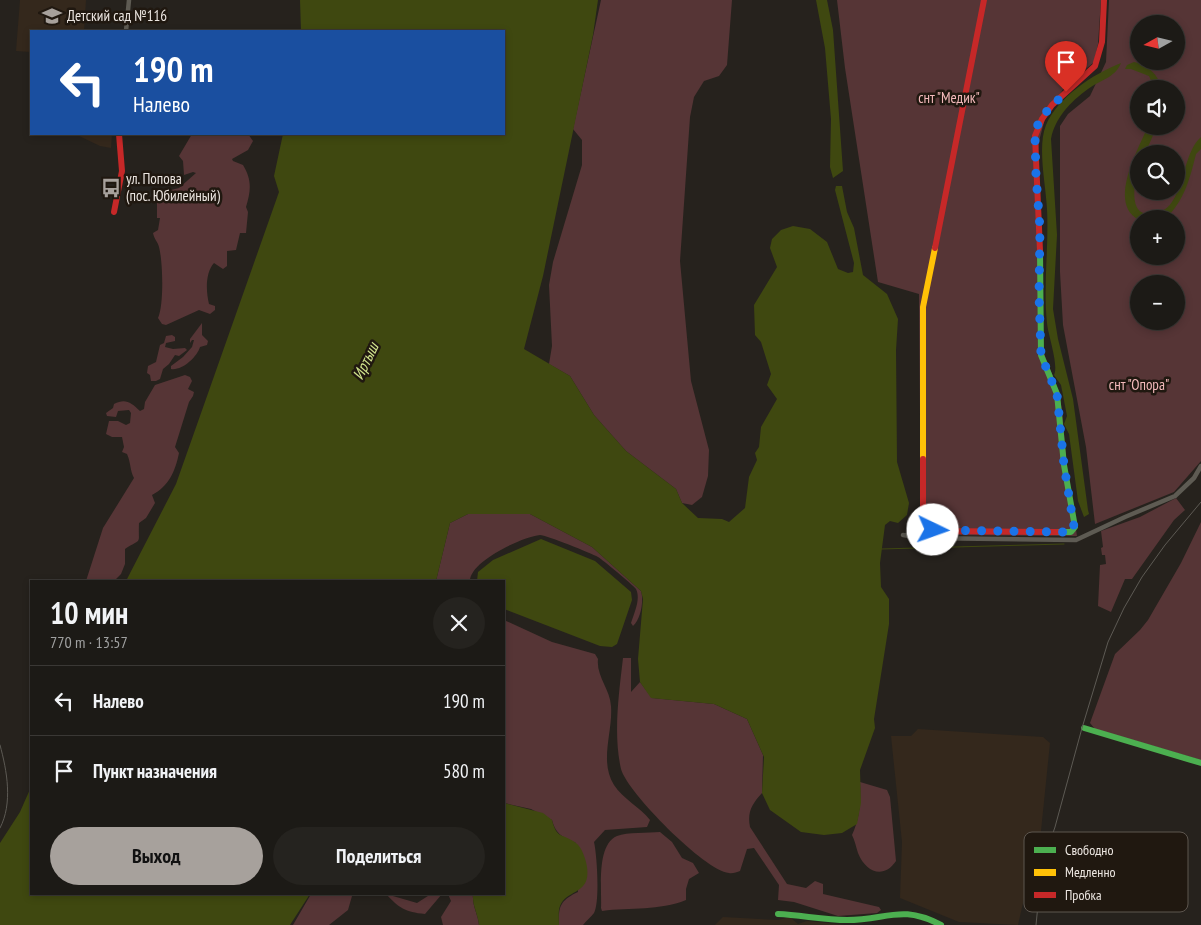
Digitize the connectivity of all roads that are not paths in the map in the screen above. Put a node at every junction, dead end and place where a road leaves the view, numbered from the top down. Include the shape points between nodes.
1 (129, 0) edge
2 (984, 0) edge
3 (1104, 0) edge
4 (126, 30) edge
5 (119, 135) edge
6 (114, 212) dead end
7 (1201, 466) edge
8 (903, 534) dead end
9 (1084, 728) dead end
10 (1201, 763) edge
11 (778, 914) dead end
12 (941, 925) edge

1 - 4 street
2 - 3 street via 923,307 923,519 928,528 939,531 1071,532 1074,527 1059,403 1055,385 1041,355 1035,136 1038,124 1056,100 1096,64 1102,41
5 - 6 street via 122,171
7 - 8 street via 1194,478 1175,496 1076,540 921,538
9 - 10 street
11 - 12 street via 848,920 904,912

